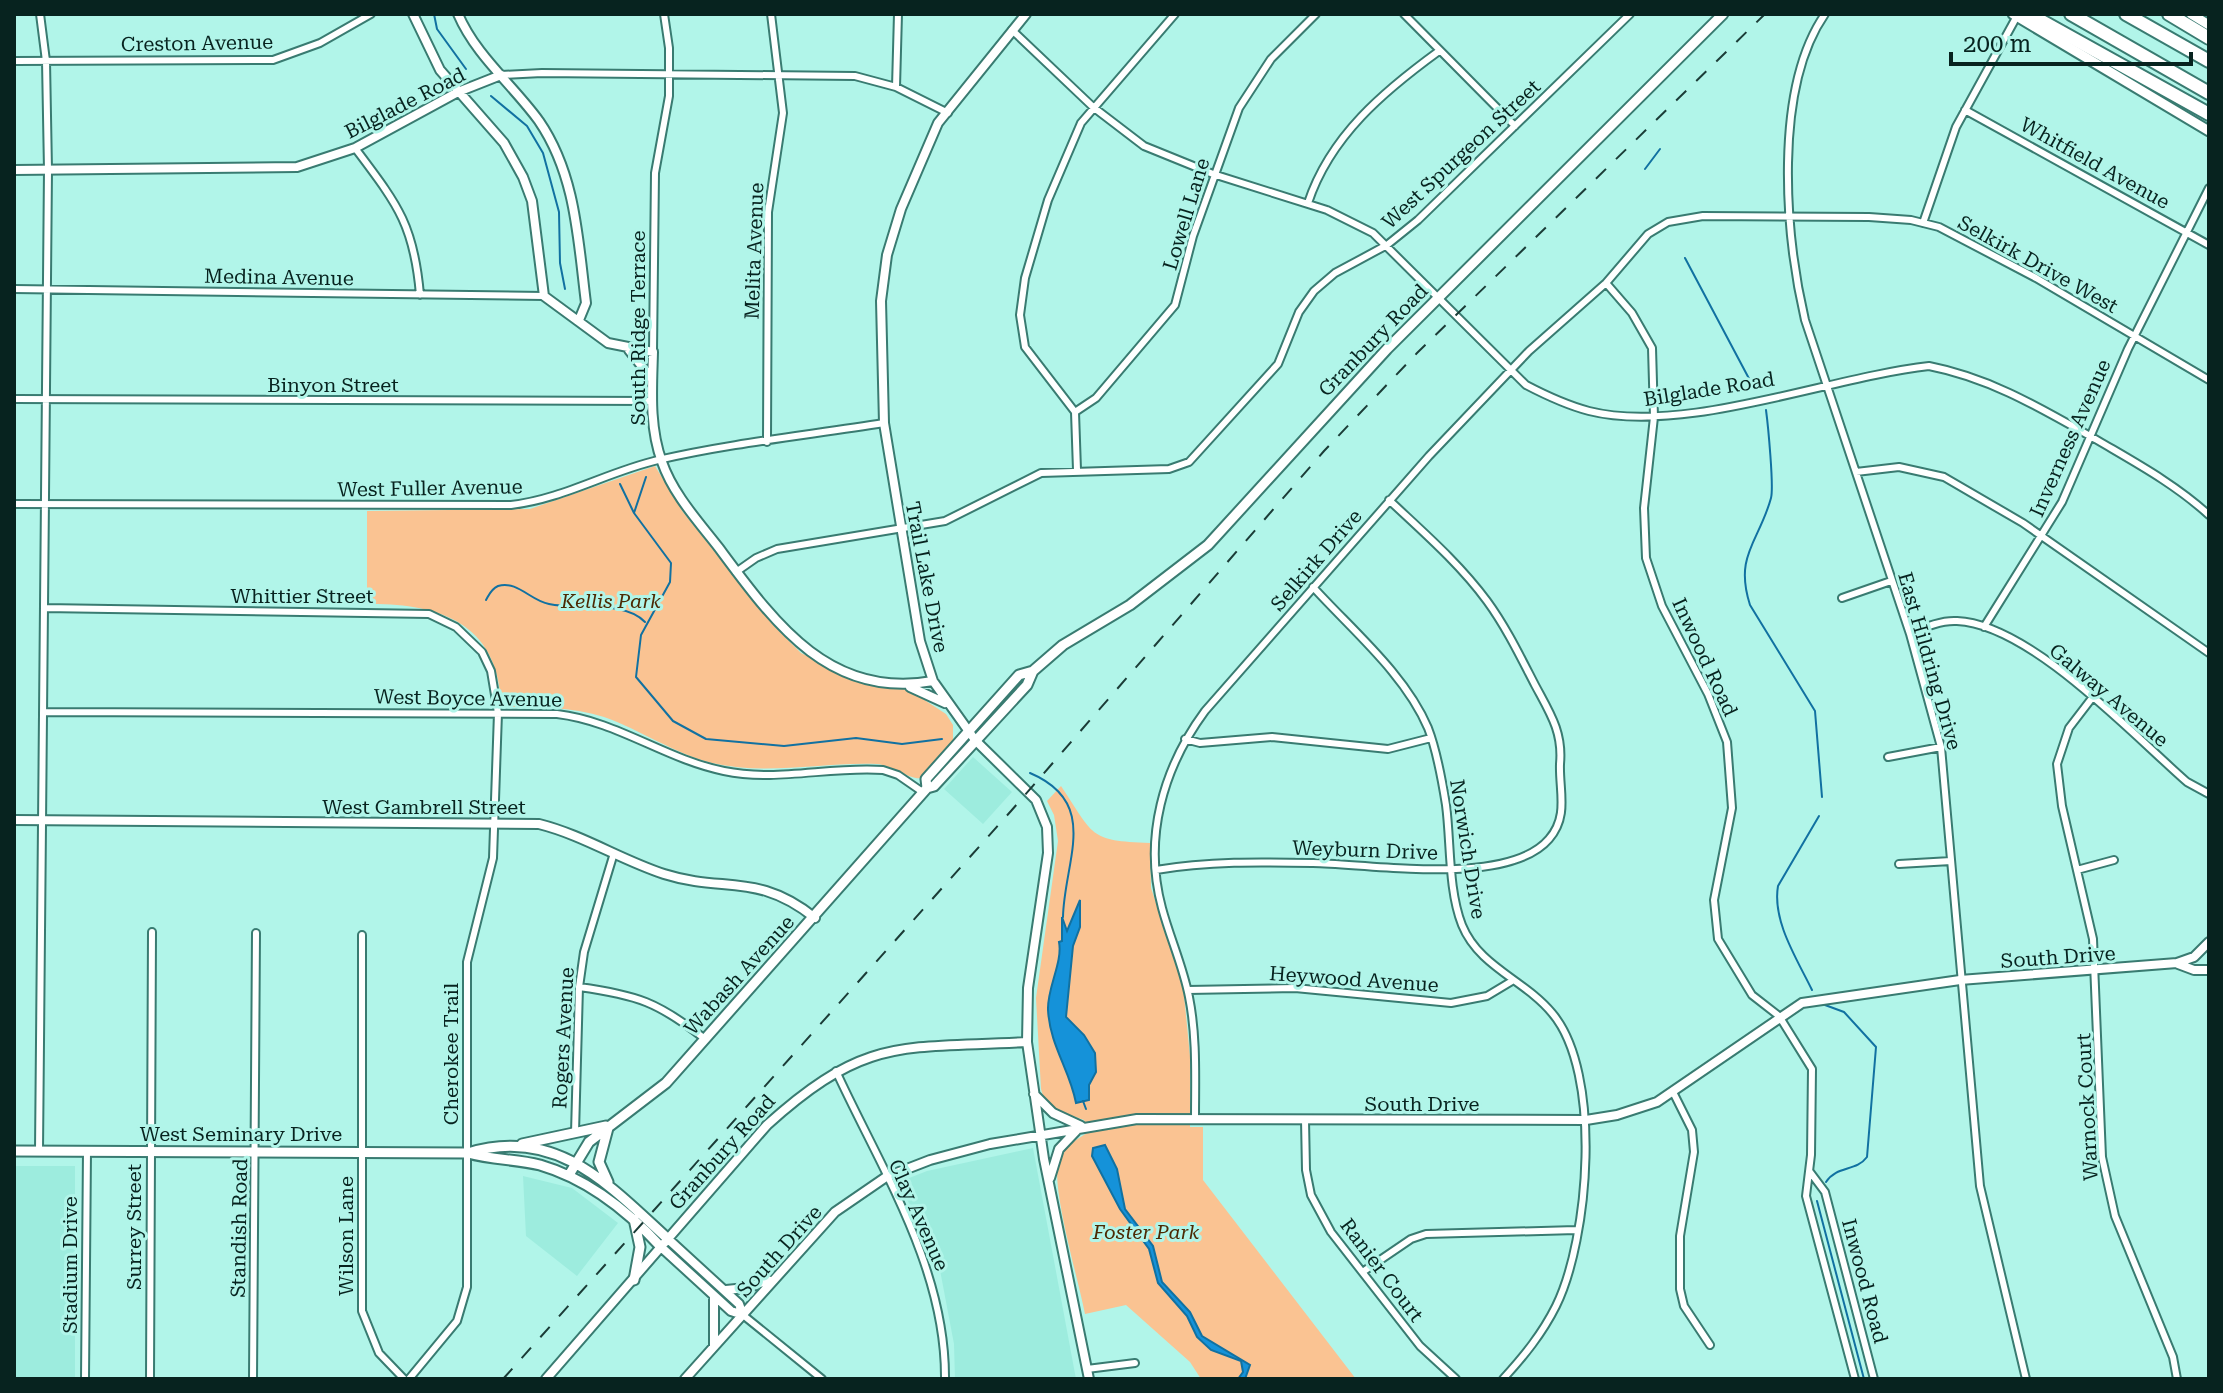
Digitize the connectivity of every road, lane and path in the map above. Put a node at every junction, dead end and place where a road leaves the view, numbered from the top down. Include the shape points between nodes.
1 (40, 14) edge
2 (371, 14) edge
3 (413, 14) edge
4 (458, 14) edge
5 (664, 14) edge
6 (771, 14) edge
7 (898, 14) edge
8 (1026, 14) edge
9 (1175, 14) edge
10 (1316, 14) edge
11 (1404, 14) edge
12 (1615, 14) edge
13 (1630, 14) edge
14 (1723, 14) edge
15 (1825, 14) edge
16 (2071, 14) edge
17 (2126, 14) edge
18 (2169, 14) edge
19 (2191, 14) edge
20 (2020, 15) edge
21 (1623, 22) junction
22 (2209, 25) edge
23 (1012, 30) junction
24 (2209, 38) edge
25 (1439, 51) junction
26 (14, 61) edge
27 (46, 61) junction
28 (2209, 61) edge
29 (669, 74) junction
30 (501, 75) junction
31 (777, 76) junction
32 (896, 87) junction
33 (458, 92) junction
34 (2209, 93) edge
35 (1093, 107) junction
36 (1965, 110) junction
37 (948, 113) junction
38 (2209, 114) edge
39 (1515, 126) junction
40 (2209, 131) edge
41 (355, 148) junction
42 (14, 170) edge
43 (48, 170) junction
44 (1213, 174) junction
45 (2209, 188) edge
46 (1308, 203) junction
47 (1790, 217) junction
48 (1923, 223) junction
49 (2187, 232) junction
50 (1387, 245) junction
51 (2209, 245) edge
52 (1606, 283) junction
53 (14, 289) edge
54 (47, 290) junction
55 (420, 295) junction
56 (544, 296) junction
57 (1438, 298) junction
58 (579, 320) junction
59 (2134, 336) junction
60 (629, 350) junction
61 (653, 352) junction
62 (1511, 370) junction
63 (652, 379) junction
64 (2209, 380) edge
65 (1829, 385) junction
66 (14, 399) edge
67 (46, 400) junction
68 (653, 401) junction
69 (1075, 412) junction
70 (1654, 417) junction
71 (884, 423) junction
72 (2090, 437) junction
73 (767, 442) junction
74 (661, 459) junction
75 (1077, 470) junction
76 (1856, 472) junction
77 (1389, 500) junction
78 (14, 504) edge
79 (45, 505) junction
80 (2209, 515) edge
81 (901, 529) junction
82 (2043, 537) junction
83 (736, 572) junction
84 (1891, 581) junction
85 (1313, 587) junction
86 (1842, 598) dead end
87 (44, 608) junction
88 (1984, 627) junction
89 (1910, 634) junction
90 (2209, 653) edge
91 (1033, 671) junction
92 (933, 681) junction
93 (906, 686) junction
94 (2092, 698) junction
95 (948, 706) junction
96 (43, 712) junction
97 (498, 713) junction
98 (967, 730) junction
99 (1431, 738) junction
100 (1185, 739) junction
101 (975, 740) junction
102 (1941, 747) junction
103 (1888, 757) dead end
104 (925, 790) junction
105 (2209, 794) edge
106 (14, 820) edge
107 (42, 821) junction
108 (495, 822) junction
109 (614, 853) junction
110 (2114, 860) dead end
111 (1951, 861) junction
112 (1899, 864) dead end
113 (1453, 869) junction
114 (1156, 870) junction
115 (2077, 870) junction
116 (815, 918) junction
117 (152, 932) dead end
118 (256, 933) dead end
119 (362, 935) dead end
120 (2208, 946) edge
121 (2177, 963) junction
122 (2096, 970) junction
123 (2209, 970) edge
124 (1960, 980) junction
125 (1512, 981) junction
126 (579, 987) junction
127 (1188, 990) junction
128 (1779, 1016) junction
129 (705, 1039) junction
130 (1027, 1042) junction
131 (836, 1071) junction
132 (1673, 1092) junction
133 (1033, 1093) junction
134 (1195, 1120) junction
135 (1305, 1120) junction
136 (1586, 1120) junction
137 (609, 1125) junction
138 (1081, 1126) junction
139 (575, 1133) junction
140 (1040, 1136) junction
141 (510, 1146) junction
142 (14, 1151) edge
143 (39, 1151) junction
144 (87, 1151) junction
145 (151, 1152) junction
146 (256, 1152) junction
147 (363, 1152) junction
148 (468, 1153) junction
149 (575, 1161) junction
150 (1810, 1172) junction
151 (569, 1175) junction
152 (886, 1177) junction
153 (1049, 1183) junction
154 (611, 1188) junction
155 (1825, 1192) junction
156 (1806, 1196) junction
157 (634, 1219) junction
158 (1576, 1230) junction
159 (664, 1243) junction
160 (1364, 1271) junction
161 (775, 1275) junction
162 (634, 1280) junction
163 (726, 1290) junction
164 (714, 1296) junction
165 (743, 1315) junction
166 (1710, 1345) dead end
167 (714, 1346) junction
168 (1135, 1363) dead end
169 (1087, 1369) junction
170 (85, 1379) edge
171 (150, 1379) edge
172 (253, 1379) edge
173 (406, 1379) edge
174 (546, 1379) edge
175 (685, 1379) edge
176 (822, 1379) edge
177 (945, 1379) edge
178 (1089, 1379) edge
179 (1456, 1379) edge
180 (1503, 1379) edge
181 (1855, 1379) edge
182 (1874, 1379) edge
183 (2026, 1379) edge
184 (2177, 1379) edge

1 - 27 street
2 - 27 street, Creston Avenue via 320,43 273,60
3 - 33 street via 434,60
4 - 30 street
5 - 29 street, South Ridge Terrace
6 - 31 street, Melita Avenue
7 - 32 street
8 - 23 street, Trail Lake Drive
9 - 35 street
10 - 44 street, Lowell Lane via 1271,59 1239,108
11 - 25 street
12 - 21 street
13 - 21 street, West Spurgeon Street
14 - 57 main road, Granbury Road
15 - 47 street, East Hildring Drive via 1805,49 1794,89
16 - 34 highway
17 - 28 highway
18 - 24 highway
19 - 22 main road
20 - 36 street
20 - 38 highway
20 - 40 main road
21 - 39 street, West Spurgeon Street
23 - 35 street, Bilglade Road
23 - 37 street, Trail Lake Drive
25 - 39 street
25 - 46 street via 1356,121 1332,150
26 - 27 street, Creston Avenue
27 - 43 street
29 - 30 street, Bilglade Road
29 - 31 street, Bilglade Road
29 - 61 street, South Ridge Terrace via 668,113 655,160
30 - 33 street, Bilglade Road
30 - 58 street via 542,125 566,174 586,303
31 - 32 street, Bilglade Road via 855,76
31 - 73 street, Melita Avenue via 783,113 768,212
32 - 37 street, Bilglade Road
33 - 41 street, Bilglade Road
33 - 56 street via 504,143 523,177 532,201
35 - 44 street, Bilglade Road via 1144,146
35 - 69 street via 1068,146 1048,200 1020,315 1025,347
36 - 48 street
36 - 49 street, Whitfield Avenue
37 - 71 street, Trail Lake Drive via 926,146 887,255 881,301
39 - 50 street, West Spurgeon Street
41 - 43 street, Bilglade Road via 318,163 276,169
41 - 55 street via 407,224 417,253
42 - 43 street, Bilglade Road
43 - 54 street
44 - 46 street, Bilglade Road
44 - 69 street, Lowell Lane via 1175,305 1096,398
45 - 49 street, Inverness Avenue
46 - 50 street, Bilglade Road via 1358,224
47 - 48 street, Selkirk Drive West
47 - 52 street, Selkirk Drive via 1703,216 1668,222 1648,234
47 - 65 street, East Hildring Drive via 1793,269
48 - 59 street, Selkirk Drive West via 1961,236
49 - 51 street, Whitfield Avenue
49 - 59 street, Inverness Avenue
50 - 57 street, Bilglade Road
50 - 75 street, West Spurgeon Street via 1335,273 1314,291 1299,312 1278,364 1189,462 1169,469
52 - 62 street, Selkirk Drive
52 - 70 street, Inwood Road via 1652,348
53 - 54 street, Medina Avenue
54 - 55 street, Medina Avenue
54 - 67 street
55 - 56 street, Medina Avenue
56 - 58 street
57 - 62 street, Bilglade Road
57 - 91 main road, Granbury Road via 1208,545
58 - 60 street via 608,343
59 - 64 street, Selkirk Drive West
59 - 72 street, Inverness Avenue
60 - 61 street
60 - 63 street
61 - 63 street, South Ridge Terrace
62 - 70 street, Bilglade Road via 1526,385 1558,401 1591,411
62 - 77 street, Selkirk Drive
63 - 68 street, South Ridge Terrace
65 - 70 street, Bilglade Road
65 - 72 street, Bilglade Road via 1896,370 1942,369 2006,390
65 - 76 street, East Hildring Drive
66 - 67 street, Binyon Street
67 - 68 street, Binyon Street
67 - 79 street
68 - 74 street, South Ridge Terrace
69 - 75 street
70 - 128 street, Inwood Road via 1644,508 1646,558 1662,606 1727,742 1732,808 1714,900 1718,939 1752,995
71 - 73 street, West Fuller Avenue
71 - 81 street, Trail Lake Drive
72 - 80 street, Bilglade Road via 2163,479
72 - 82 street, Inverness Avenue
73 - 74 street, West Fuller Avenue
74 - 79 street, West Fuller Avenue via 555,498 511,505
74 - 83 street, South Ridge Terrace via 682,500
75 - 81 street, West Spurgeon Street via 1032,476 956,518
76 - 82 street via 1899,467 1944,477
76 - 84 street, East Hildring Drive
77 - 85 street, Selkirk Drive
77 - 113 street, Weyburn Drive via 1486,599 1563,746 1563,810 1551,838 1525,856
78 - 79 street, West Fuller Avenue
79 - 87 street
81 - 83 street, West Spurgeon Street via 777,549
81 - 92 street, Trail Lake Drive via 920,641
82 - 88 street, Inverness Avenue
82 - 90 street
83 - 93 street, South Ridge Terrace via 783,630 813,656 838,670
84 - 86 street
84 - 89 street, East Hildring Drive
85 - 99 street, Norwich Drive via 1401,685
85 - 100 street, Selkirk Drive
87 - 96 street
87 - 97 street, Whittier Street via 429,614 456,627 482,652
88 - 89 street via 1958,621
88 - 94 street, Galway Avenue via 2030,650
89 - 102 street, East Hildring Drive
91 - 98 main road, Granbury Road via 1019,675
91 - 101 main road, Granbury Road via 1027,685
92 - 93 street, South Ridge Terrace
92 - 95 street, Trail Lake Drive
93 - 95 street
94 - 105 street, Galway Avenue via 2187,782
94 - 115 street, Warnock Court via 2069,728 2057,764
95 - 98 street, Trail Lake Drive
96 - 97 street, West Boyce Avenue
96 - 107 street
97 - 104 street, West Boyce Avenue via 593,720 679,757 733,773 883,770
97 - 108 street, Cherokee Trail
98 - 101 street, Trail Lake Drive
98 - 104 main road, Wabash Avenue via 926,779
99 - 100 street via 1388,749 1272,737 1200,743
99 - 113 street, Norwich Drive
100 - 114 street, Selkirk Drive via 1162,796
101 - 104 main road, Wabash Avenue
101 - 130 street, Trail Lake Drive via 1032,795 1047,827 1048,853 1028,988
102 - 103 street
102 - 111 street, East Hildring Drive
104 - 116 main road, Wabash Avenue
106 - 107 street, West Gambrell Street
107 - 108 street, West Gambrell Street
107 - 143 street
108 - 109 street, West Gambrell Street via 560,830
108 - 148 street, Cherokee Trail via 490,874 467,962
109 - 116 street, West Gambrell Street via 680,878 765,889
109 - 126 street, Rogers Avenue via 584,952
110 - 115 street
111 - 112 street
111 - 124 street, East Hildring Drive
113 - 114 street, Weyburn Drive via 1216,862
113 - 125 street, Norwich Drive via 1459,913 1469,938
114 - 127 street, Selkirk Drive via 1161,906
115 - 122 street, Warnock Court
116 - 129 main road, Wabash Avenue
117 - 145 street, Surrey Street
118 - 146 street, Standish Road
119 - 147 street, Wilson Lane
120 - 121 street, South Drive
121 - 122 street, South Drive
121 - 123 street
122 - 124 street, South Drive
122 - 184 street, Warnock Court via 2102,1157 2108,1190
124 - 128 street, South Drive via 1827,997
124 - 183 street, East Hildring Drive via 1980,1186
125 - 127 street, Heywood Avenue via 1487,996 1460,1003 1295,988
125 - 136 street, Norwich Drive via 1552,1012 1564,1031
126 - 129 street via 645,999
126 - 139 street, Rogers Avenue
127 - 134 street, Selkirk Drive via 1195,1036
128 - 132 street, South Drive
128 - 150 street, Inwood Road via 1812,1069
129 - 137 main road, Wabash Avenue via 666,1083
130 - 131 street, Granbury Road via 923,1044 871,1055
130 - 133 street, Trail Lake Drive
131 - 152 street, Clay Avenue
131 - 159 street, Granbury Road via 767,1125
132 - 136 street, South Drive via 1636,1109
132 - 166 street via 1692,1130 1694,1152 1680,1236 1680,1289 1684,1306
133 - 138 street via 1053,1113
133 - 140 street, Trail Lake Drive
134 - 135 street, South Drive
134 - 138 street, South Drive via 1137,1119
135 - 136 street, South Drive
135 - 160 street, Ranier Court via 1311,1195 1331,1232
136 - 158 street, Norwich Drive
137 - 139 main road
137 - 149 main road, Wabash Avenue
137 - 154 main road via 599,1162
138 - 140 street, South Drive
138 - 153 street via 1059,1149
139 - 141 main road
140 - 152 street, South Drive via 945,1156
140 - 153 street, Trail Lake Drive
141 - 148 main road, West Seminary Drive
141 - 149 main road, West Seminary Drive
142 - 143 main road, West Seminary Drive
143 - 144 main road, West Seminary Drive
144 - 145 main road, West Seminary Drive
144 - 170 street, Stadium Drive
145 - 146 main road, West Seminary Drive
145 - 171 street, Surrey Street
146 - 147 main road, West Seminary Drive
146 - 172 street, Standish Road
147 - 148 main road, West Seminary Drive
147 - 173 street, Wilson Lane via 362,1311 379,1353
148 - 151 main road, West Seminary Drive
148 - 173 street, Cherokee Trail via 464,1304 447,1335
149 - 151 main road, Wabash Avenue
149 - 154 main road, West Seminary Drive
150 - 155 street, Inwood Road
150 - 156 street, Inwood Road
151 - 157 main road, West Seminary Drive
152 - 161 street, South Drive via 835,1212
152 - 177 street, Clay Avenue via 932,1286
153 - 169 street, Trail Lake Drive
154 - 159 main road, West Seminary Drive
155 - 156 street
155 - 182 street, Inwood Road
156 - 181 street, Inwood Road
157 - 159 main road, West Seminary Drive
157 - 162 main road via 640,1247
158 - 160 street via 1426,1234
158 - 180 street, Norwich Drive via 1557,1305 1533,1346
159 - 162 street, Granbury Road
159 - 163 street, West Seminary Drive
159 - 164 street, West Seminary Drive
160 - 179 street, Ranier Court via 1420,1346
161 - 163 street
161 - 165 street, South Drive
162 - 174 street, Granbury Road
163 - 165 street, West Seminary Drive
164 - 165 street, West Seminary Drive
164 - 167 street
165 - 167 street, South Drive
165 - 176 street, West Seminary Drive
167 - 175 street, South Drive
168 - 169 street
169 - 178 street, Trail Lake Drive

